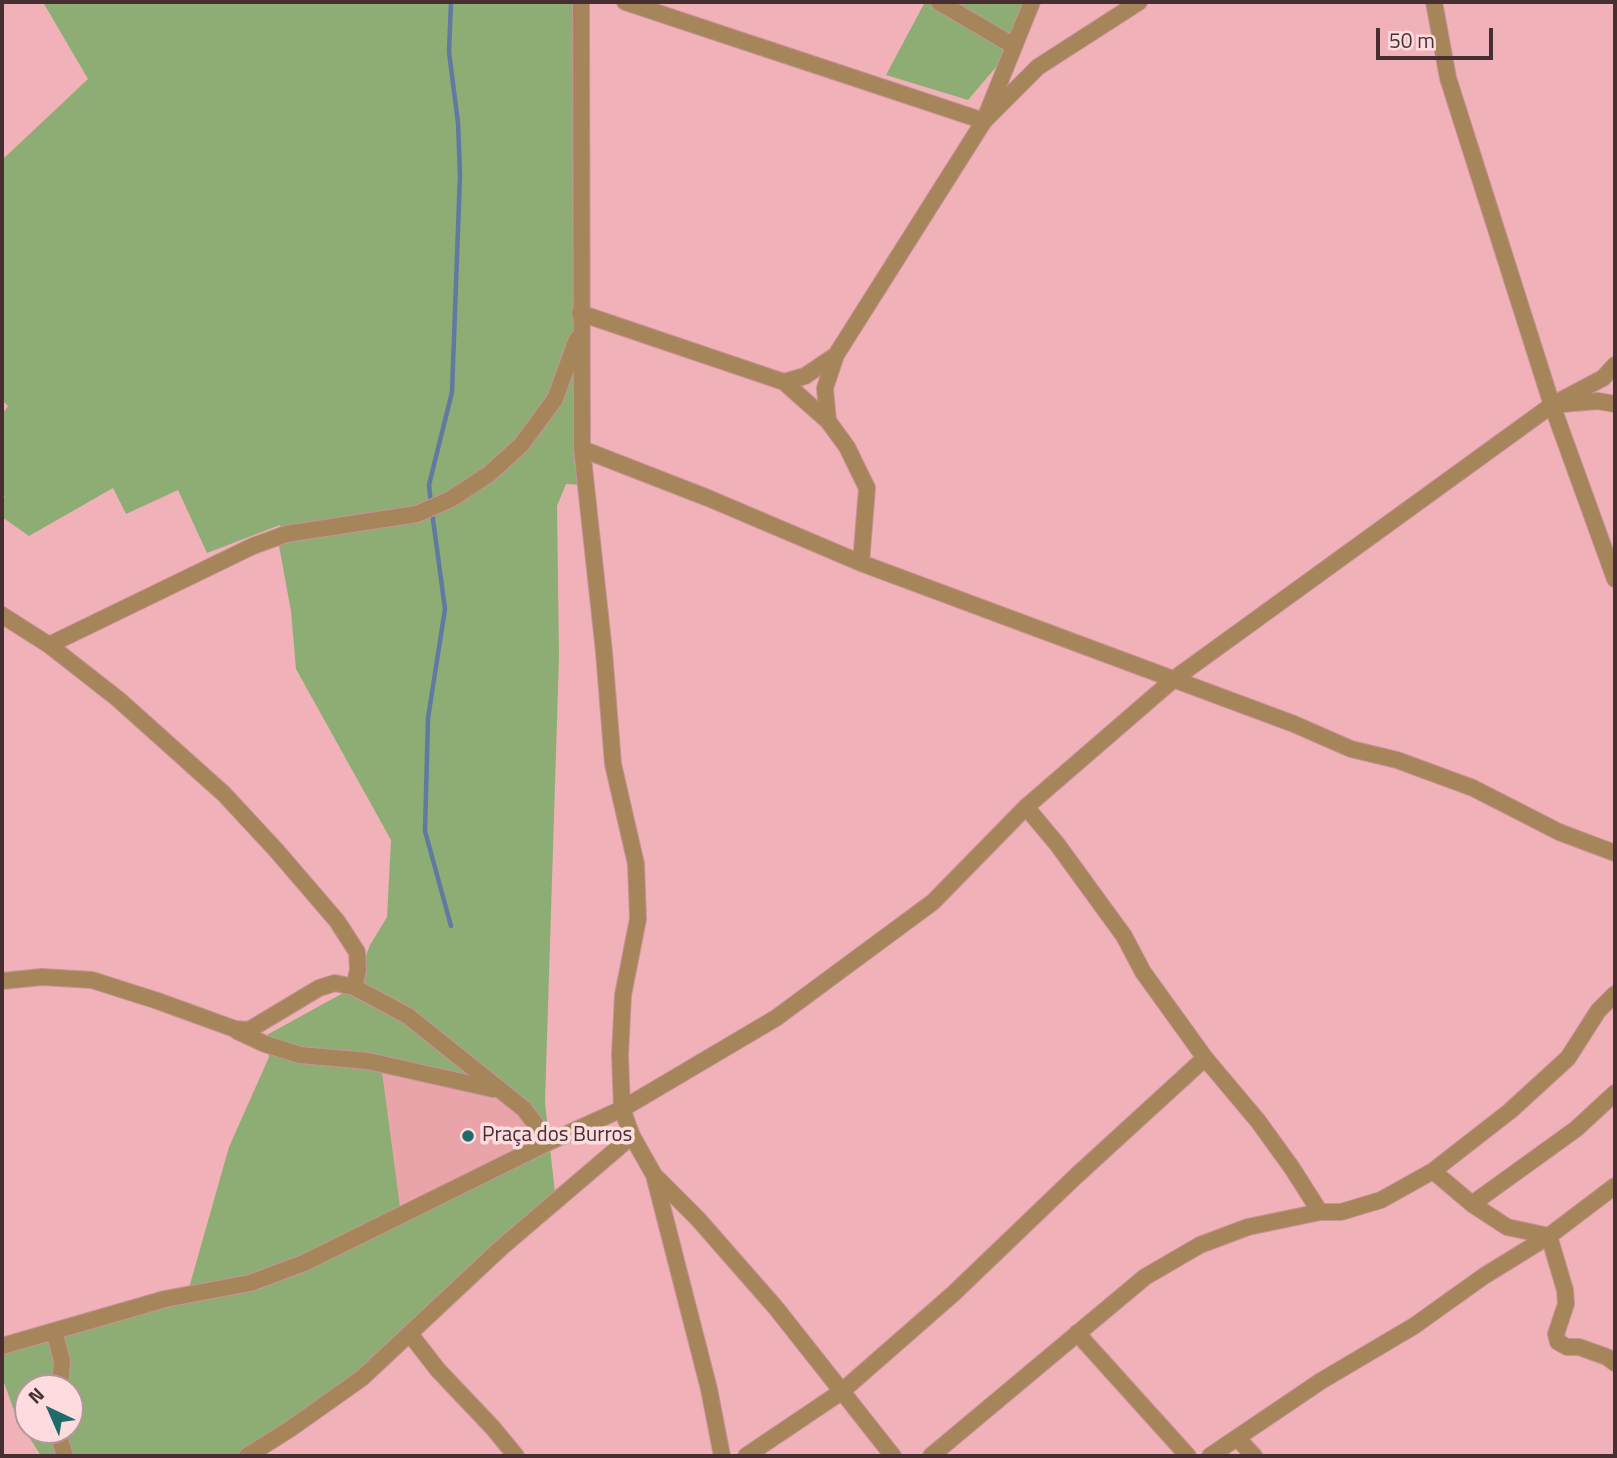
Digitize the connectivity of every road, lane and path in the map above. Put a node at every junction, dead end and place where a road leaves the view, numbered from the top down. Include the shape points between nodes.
1 (581, 2) edge
2 (625, 2) edge
3 (939, 2) edge
4 (1032, 2) edge
5 (1139, 2) edge
6 (1434, 2) edge
7 (1014, 46) junction
8 (984, 121) junction
9 (580, 313) junction
10 (581, 330) junction
11 (836, 355) junction
12 (1615, 365) edge
13 (784, 382) junction
14 (1615, 404) edge
15 (1552, 405) junction
16 (828, 421) junction
17 (582, 449) junction
18 (861, 563) junction
19 (1615, 579) edge
20 (2, 615) edge
21 (49, 645) junction
22 (1174, 679) junction
23 (1026, 807) junction
24 (1615, 853) edge
25 (2, 981) edge
26 (354, 987) junction
27 (1615, 994) edge
28 (235, 1029) junction
29 (1205, 1058) junction
30 (498, 1090) junction
31 (1615, 1093) edge
32 (622, 1109) junction
33 (632, 1136) junction
34 (548, 1142) junction
35 (1433, 1171) junction
36 (654, 1175) junction
37 (1615, 1186) edge
38 (1472, 1204) junction
39 (1320, 1212) junction
40 (1549, 1236) junction
41 (54, 1331) junction
42 (1077, 1333) junction
43 (410, 1334) junction
44 (2, 1346) edge
45 (1615, 1363) edge
46 (61, 1374) edge
47 (841, 1392) junction
48 (1238, 1438) junction
49 (247, 1456) edge
50 (516, 1456) edge
51 (722, 1456) edge
52 (747, 1456) edge
53 (893, 1456) edge
54 (931, 1456) edge
55 (1188, 1456) edge
56 (1210, 1456) edge
57 (1254, 1456) edge

1 - 9 street
2 - 8 street
3 - 7 street
4 - 7 street
5 - 8 street via 1038,67
6 - 15 street via 1448,78
7 - 8 street
8 - 11 street
9 - 10 street
9 - 13 street
10 - 17 street
10 - 21 street via 555,399 521,445 451,499 417,514 286,534
11 - 13 street via 805,376
11 - 16 street via 825,388
12 - 15 street via 1602,378
13 - 16 street
14 - 15 street
15 - 19 street
15 - 22 street
16 - 18 street via 867,488
17 - 18 street
17 - 32 street via 613,764 636,864 638,919 623,995
18 - 22 street
20 - 21 street
21 - 26 street via 118,699 276,850 337,921 357,953
22 - 23 street
22 - 24 street via 1351,749 1397,760 1473,788 1559,832
23 - 29 street via 1116,926
23 - 32 street via 933,902 776,1018
25 - 28 street via 42,977 92,980
26 - 28 street via 335,983 319,988 249,1030
26 - 30 street via 408,1016
27 - 35 street via 1598,1011 1568,1058
28 - 30 street via 300,1055 368,1061
29 - 39 street via 1265,1131
29 - 47 street via 953,1294
30 - 34 street via 524,1109
31 - 38 street via 1576,1129
32 - 33 street
32 - 34 street
33 - 36 street
33 - 43 street via 502,1247
34 - 41 street via 304,1264 250,1283 165,1299
35 - 38 street
35 - 39 street via 1381,1200 1341,1212
36 - 47 street via 776,1308
36 - 51 street
37 - 40 street
38 - 40 street via 1507,1227
39 - 42 street via 1248,1227 1200,1245 1144,1277
40 - 45 street via 1565,1290 1558,1342
40 - 48 street
41 - 44 street
41 - 46 street
42 - 54 street
42 - 55 street
43 - 49 street via 362,1378
43 - 50 street
47 - 52 street
47 - 53 street
48 - 56 street
48 - 57 street

